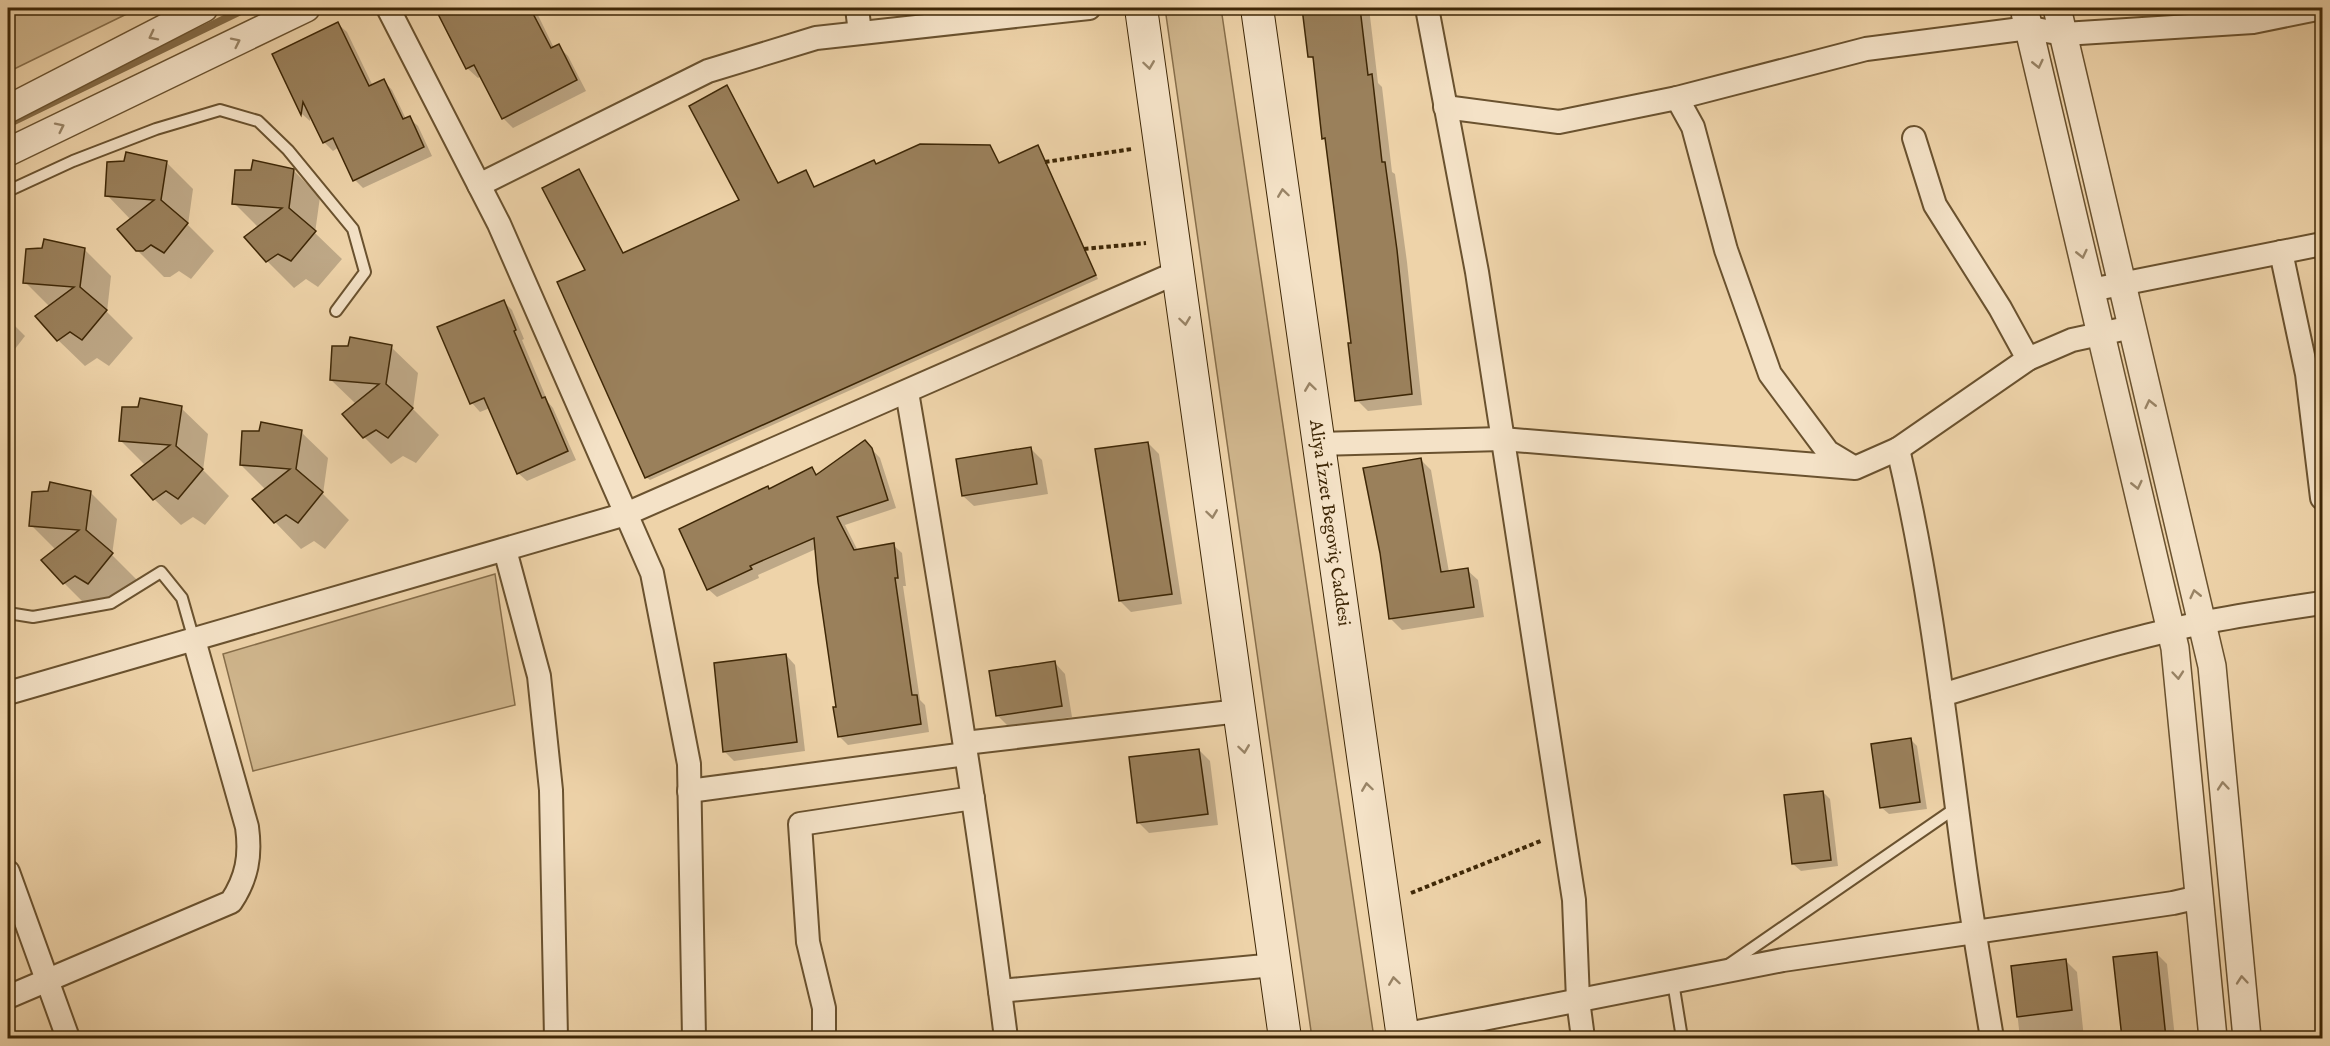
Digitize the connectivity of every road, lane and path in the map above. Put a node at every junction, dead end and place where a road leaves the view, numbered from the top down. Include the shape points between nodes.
1 (204, 8) edge
2 (306, 8) edge
3 (388, 8) edge
4 (857, 8) edge
5 (1089, 8) edge
6 (1141, 8) edge
7 (1257, 8) edge
8 (1427, 8) edge
9 (2057, 8) edge
10 (2322, 9) edge
11 (2027, 18) edge
12 (860, 33) junction
13 (2064, 34) junction
14 (1677, 98) junction
15 (1445, 106) junction
16 (8, 109) edge
17 (1914, 138) dead end
18 (1136, 148) dead end
19 (8, 152) edge
20 (1045, 162) dead end
21 (479, 185) junction
22 (8, 191) edge
23 (1150, 242) dead end
24 (2322, 244) edge
25 (1084, 249) dead end
26 (2281, 252) junction
27 (1178, 272) junction
28 (2122, 283) junction
29 (2091, 290) junction
30 (336, 311) dead end
31 (2132, 327) junction
32 (2101, 335) junction
33 (2028, 359) junction
34 (2315, 372) edge
35 (907, 392) junction
36 (1502, 439) junction
37 (1318, 444) junction
38 (1898, 450) junction
39 (1855, 468) junction
40 (2322, 498) edge
41 (626, 514) junction
42 (505, 550) junction
43 (2322, 603) edge
44 (8, 613) edge
45 (2202, 623) junction
46 (2171, 630) junction
47 (194, 640) junction
48 (8, 693) edge
49 (1942, 695) junction
50 (1239, 711) junction
51 (966, 749) junction
52 (689, 791) junction
53 (973, 798) junction
54 (1957, 807) junction
55 (1563, 832) junction
56 (8, 872) edge
57 (2199, 897) junction
58 (1383, 904) junction
59 (1974, 932) junction
60 (1275, 965) junction
61 (1716, 973) junction
62 (45, 980) junction
63 (1673, 982) junction
64 (1000, 991) junction
65 (8, 997) edge
66 (1578, 1000) junction
67 (1402, 1037) edge
68 (68, 1038) edge
69 (556, 1038) edge
70 (694, 1038) edge
71 (824, 1038) edge
72 (1006, 1038) edge
73 (1285, 1038) edge
74 (1583, 1038) edge
75 (1682, 1038) edge
76 (1992, 1038) edge
77 (2213, 1038) edge
78 (2247, 1038) edge

1 -> 16 street
19 -> 2 street
3 - 21 street
4 - 12 street
5 - 12 street
6 -> 27 main road
37 -> 7 main road, Aliya İzzet Begoviç Caddesi
8 - 15 street
9 - 13 street
10 - 13 street via 2253,22
11 - 13 street
11 - 14 street via 1866,49
11 -> 29 street
12 - 21 street via 816,38 708,71
13 - 28 street
14 - 15 street via 1559,122
14 - 39 street via 1693,127 1726,250 1770,374 1828,452
15 - 36 street via 1477,272
17 - 33 street via 1935,205
18 - 20 path
21 - 41 street
22 - 30 lane via 135,137 220,110 258,121 288,150 353,229 365,272
23 - 25 path
24 - 26 street
26 - 28 street
26 - 34 street
27 - 35 street
27 -> 50 main road
28 - 29 street
28 - 31 street
29 - 32 street
31 - 32 street
45 -> 31 street
32 - 33 street via 2072,340
32 -> 46 street
33 - 38 street
34 - 40 street
35 - 41 street
35 - 51 street
36 - 37 street
36 - 39 street
36 - 55 street
58 -> 37 main road, Aliya İzzet Begoviç Caddesi
38 - 39 street
38 - 49 street via 1932,619
41 - 42 street
41 - 52 street via 651,573 688,764
42 - 47 street
42 - 69 street via 539,676 551,790
43 - 45 street
44 - 47 lane via 33,617 111,603 161,572 183,598
45 - 46 street
78 -> 45 street via 2212,666
46 - 49 street
46 -> 57 street
47 - 48 street
47 - 62 street via 247,828 249,860 239,889 231,902
49 - 54 street
50 - 51 street
50 -> 60 main road
51 - 52 street
51 - 53 street
52 - 70 street
53 - 64 street
53 - 71 street via 800,824 808,942 824,1008
54 - 59 street
54 - 61 lane
55 - 58 path
55 - 66 street via 1574,900
56 - 62 street
57 - 59 street
57 - 77 street
67 -> 58 main road, Aliya İzzet Begoviç Caddesi
59 - 61 street
59 - 76 street
60 - 64 street
60 - 73 main road
61 - 63 street
62 - 65 street
62 - 68 street
63 - 66 street
63 - 75 lane
64 - 72 street
66 - 67 street
66 - 74 street

